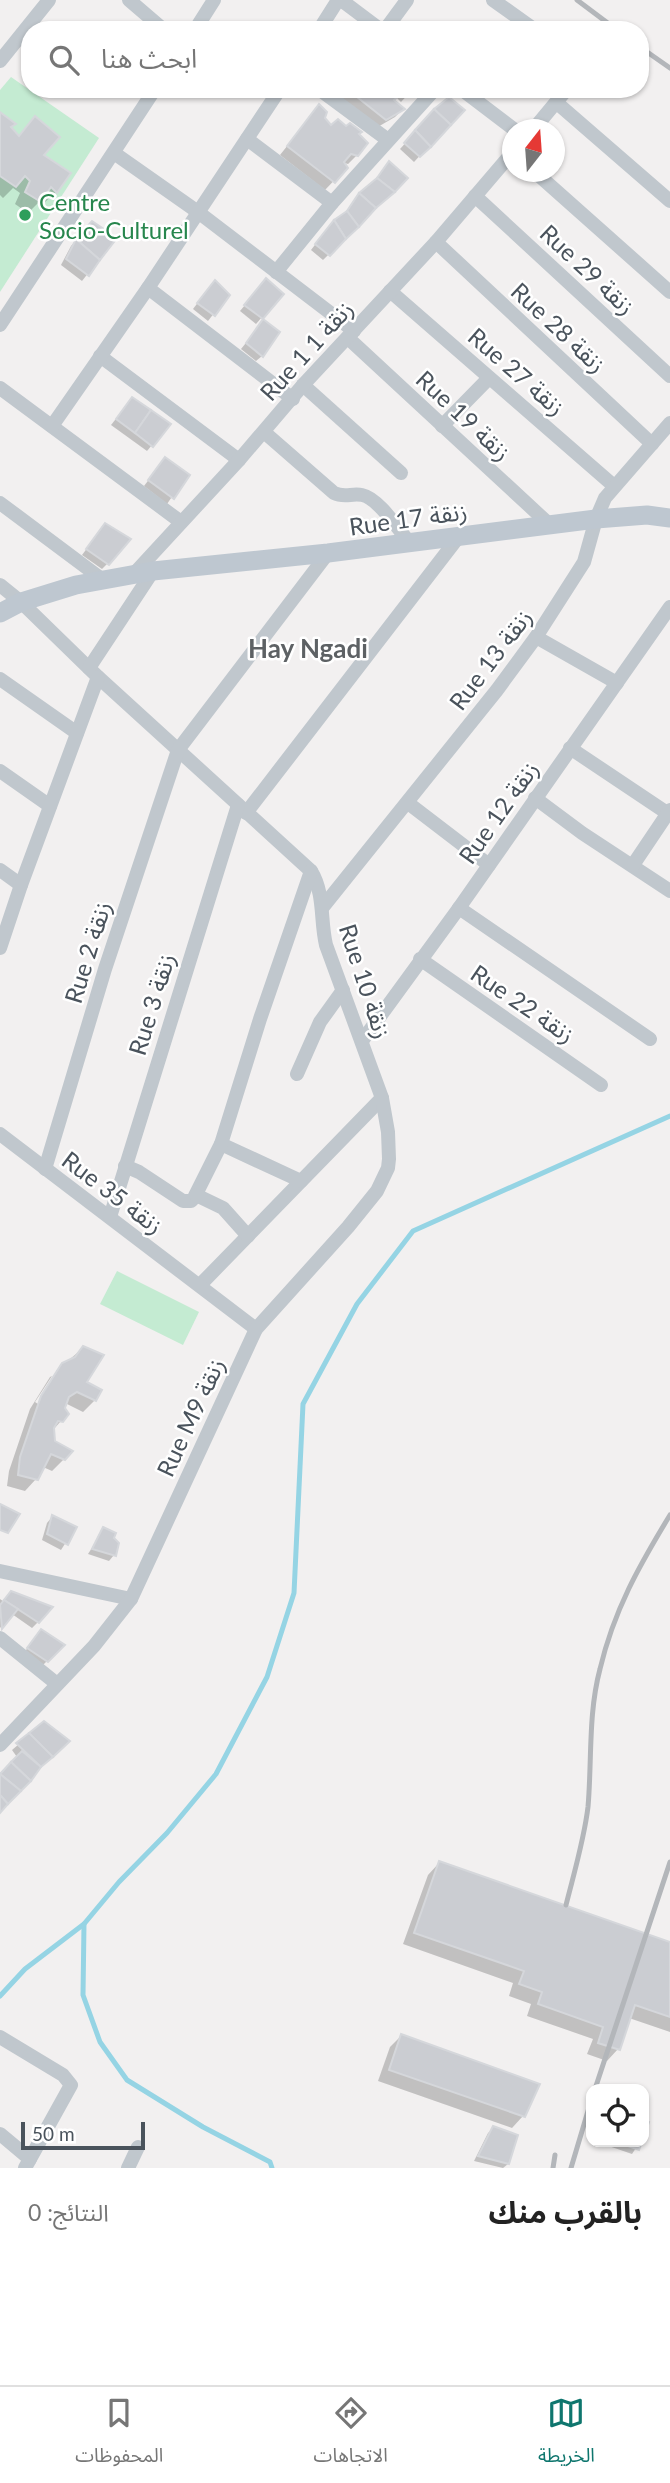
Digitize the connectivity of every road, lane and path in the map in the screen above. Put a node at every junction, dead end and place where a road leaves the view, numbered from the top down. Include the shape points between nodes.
1 (49, 0) edge
2 (129, 0) edge
3 (214, 0) edge
4 (340, 0) edge
5 (407, 0) edge
6 (494, 0) edge
7 (32, 21) edge
8 (154, 21) edge
9 (201, 21) edge
10 (325, 21) edge
11 (370, 21) edge
12 (390, 21) edge
13 (523, 21) edge
14 (21, 35) edge
15 (0, 61) edge
16 (149, 98) edge
17 (274, 98) edge
18 (331, 98) edge
19 (427, 98) edge
20 (473, 98) edge
21 (560, 98) edge
22 (556, 103) junction
23 (542, 119) edge
24 (502, 121) edge
25 (247, 139) junction
26 (388, 140) junction
27 (114, 153) junction
28 (502, 166) edge
29 (546, 182) edge
30 (475, 197) junction
31 (670, 201) edge
32 (332, 203) junction
33 (198, 212) junction
34 (436, 242) junction
35 (276, 272) junction
36 (148, 288) junction
37 (390, 291) junction
38 (670, 292) edge
39 (0, 325) edge
40 (351, 334) junction
41 (100, 356) junction
42 (670, 376) edge
43 (489, 378) junction
44 (303, 385) junction
45 (0, 388) edge
46 (293, 399) junction
47 (670, 423) edge
48 (52, 426) junction
49 (442, 426) junction
50 (264, 432) junction
51 (652, 444) junction
52 (239, 460) junction
53 (401, 473) dead end
54 (614, 486) junction
55 (0, 503) edge
56 (670, 518) edge
57 (596, 519) junction
58 (181, 522) junction
59 (550, 525) junction
60 (460, 535) junction
61 (409, 542) junction
62 (328, 553) junction
63 (153, 571) junction
64 (132, 576) junction
65 (103, 580) junction
66 (0, 585) edge
67 (21, 602) junction
68 (670, 607) edge
69 (0, 613) edge
70 (536, 637) junction
71 (94, 672) junction
72 (0, 679) edge
73 (617, 683) junction
74 (77, 733) junction
75 (570, 748) junction
76 (178, 750) junction
77 (0, 771) edge
78 (535, 798) junction
79 (408, 803) junction
80 (50, 806) junction
81 (242, 809) junction
82 (669, 813) edge
83 (633, 865) junction
84 (489, 866) junction
85 (0, 870) edge
86 (311, 872) junction
87 (20, 884) junction
88 (670, 891) edge
89 (322, 908) junction
90 (459, 908) junction
91 (0, 948) edge
92 (420, 959) junction
93 (343, 990) junction
94 (650, 1039) dead end
95 (362, 1041) junction
96 (297, 1074) dead end
97 (601, 1085) dead end
98 (382, 1098) junction
99 (0, 1135) edge
100 (221, 1144) junction
101 (125, 1166) junction
102 (45, 1168) junction
103 (301, 1181) junction
104 (196, 1195) junction
105 (110, 1217) junction
106 (248, 1236) junction
107 (200, 1285) junction
108 (256, 1329) junction
109 (0, 1571) edge
110 (131, 1599) junction
111 (0, 1638) edge
112 (57, 1684) junction
113 (0, 1745) edge
114 (0, 2037) edge
115 (0, 2134) edge
116 (138, 2147) dead end
117 (28, 2164) edge
118 (128, 2168) edge

1 - 7 street
2 - 8 street
3 - 9 street
4 - 10 street
4 - 11 street
5 - 12 street
6 - 13 street
14 - 15 street
16 - 27 street
17 - 25 street
18 - 26 street
19 - 26 street
20 - 24 street
21 - 22 street
22 - 23 street
22 - 31 street
25 - 32 street
25 - 33 street
26 - 32 street
27 - 33 street, Rue 19 زنقة
27 - 39 street
28 - 30 street, Rue 1 زنقة 1
29 - 38 street
30 - 34 street, Rue 1 زنقة 1
30 - 42 street, Rue 29 زنقة
32 - 35 street
33 - 35 street, Rue 19 زنقة
33 - 36 street
34 - 37 street, Rue 1 زنقة 1
34 - 51 street, Rue 28 زنقة
35 - 40 street, Rue 19 زنقة
36 - 41 street
36 - 46 street
37 - 40 street, Rue 1 زنقة 1
37 - 43 street, Rue 27 زنقة
40 - 44 street, Rue 1 زنقة 1
40 - 49 street, Rue 19 زنقة
41 - 48 street
41 - 52 street
43 - 49 street
43 - 54 street, Rue 27 زنقة
44 - 46 street, Rue 1 زنقة 1
44 - 53 street
45 - 48 street
46 - 50 street, Rue 1 زنقة 1
47 - 51 street, Rue 13 زنقة
48 - 58 street
49 - 59 street, Rue 19 زنقة
50 - 52 street, Rue 1 زنقة 1
50 - 61 street via 334,493 374,500
51 - 54 street, Rue 13 زنقة
52 - 58 street, Rue 1 زنقة 1
54 - 57 street, Rue 13 زنقة
55 - 65 street
56 - 57 street, Rue 17 زنقة
57 - 59 street, Rue 17 زنقة
57 - 70 street, Rue 13 زنقة via 577,576
58 - 64 street, Rue 1 زنقة 1
59 - 60 street, Rue 17 زنقة
60 - 61 street, Rue 17 زنقة
60 - 81 street
61 - 62 street, Rue 17 زنقة
62 - 63 street, Rue 17 زنقة
62 - 76 street, Rue 2 زنقة
63 - 64 street, Rue 17 زنقة
63 - 71 street
64 - 65 street, Rue 17 زنقة
65 - 67 street, Rue 17 زنقة
66 - 67 street, Rue 10 زنقة
67 - 69 street, Rue 17 زنقة
67 - 71 street, Rue 10 زنقة
68 - 73 street, Rue 12 زنقة
70 - 73 street
70 - 79 street, Rue 13 زنقة
71 - 74 street
71 - 76 street, Rue 10 زنقة
72 - 74 street
73 - 75 street, Rue 12 زنقة
74 - 80 street
75 - 78 street, Rue 12 زنقة
75 - 82 street
76 - 81 street, Rue 10 زنقة
76 - 102 street, Rue 2 زنقة
77 - 80 street
78 - 83 street
78 - 84 street, Rue 12 زنقة
79 - 84 street
79 - 89 street, Rue 13 زنقة
80 - 87 street
81 - 86 street, Rue 10 زنقة
81 - 101 street, Rue 3 زنقة
82 - 83 street
83 - 88 street
84 - 90 street, Rue 12 زنقة
85 - 87 street
86 - 89 street, Rue 10 زنقة via 320,889
86 - 100 street
87 - 91 street
89 - 93 street, Rue 10 زنقة via 326,945
90 - 92 street, Rue 12 زنقة
90 - 94 street
92 - 95 street, Rue 12 زنقة
92 - 97 street, Rue 22 زنقة
93 - 95 street, Rue 10 زنقة
93 - 96 street via 320,1021
95 - 98 street, Rue 10 زنقة
98 - 103 street
98 - 108 street, Rue M9 زنقة via 389,1159 377,1191
99 - 102 street, Rue 35 زنقة
100 - 103 street
100 - 104 street
101 - 104 street via 183,1200 191,1201
101 - 105 street, Rue 3 زنقة
102 - 105 street, Rue 35 زنقة
103 - 106 street
104 - 106 street via 223,1208
105 - 107 street, Rue 35 زنقة
106 - 107 street
107 - 108 street, Rue 35 زنقة
108 - 110 street, Rue M9 زنقة
109 - 110 street
110 - 112 street, Rue M9 زنقة
111 - 112 street
112 - 113 street, Rue M9 زنقة
114 - 117 street via 69,2080 70,2089
115 - 117 street
116 - 118 street

